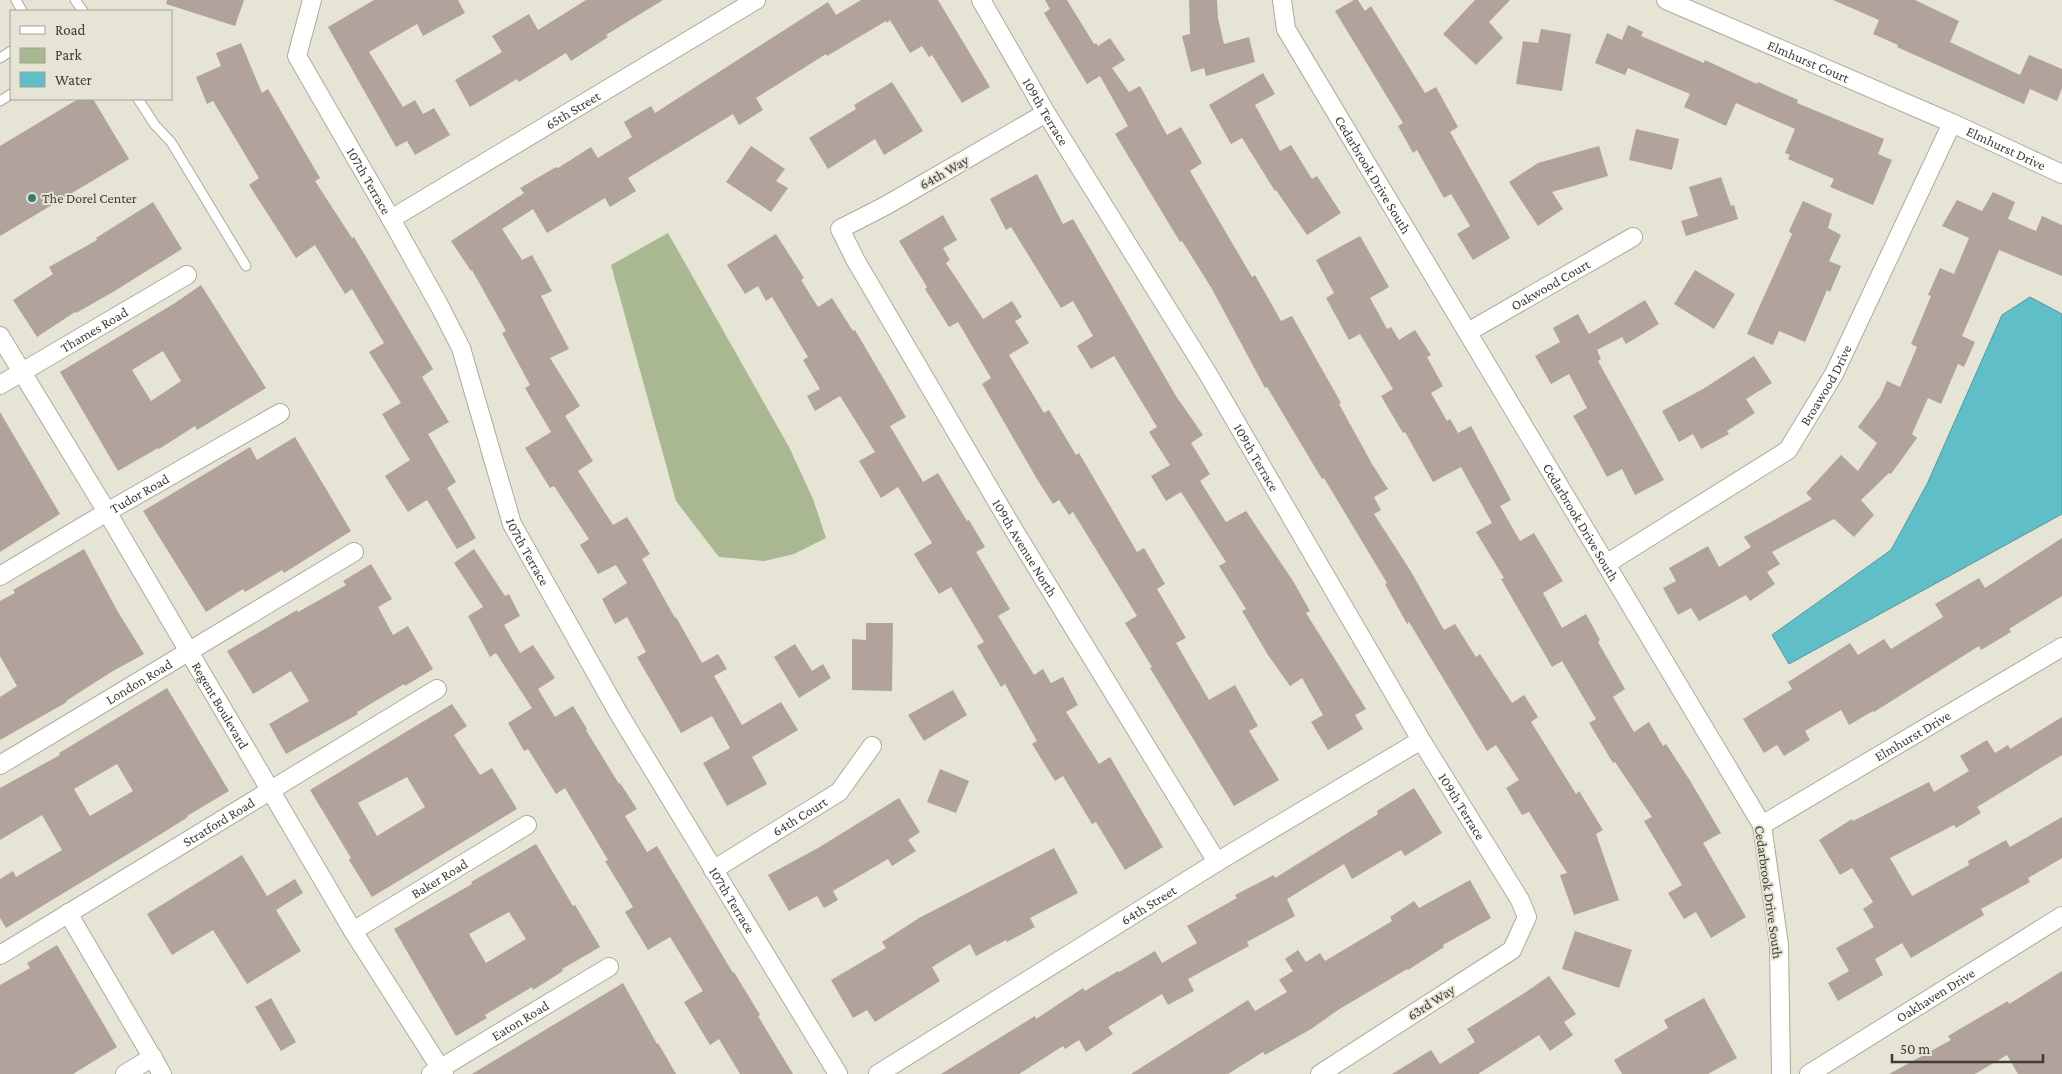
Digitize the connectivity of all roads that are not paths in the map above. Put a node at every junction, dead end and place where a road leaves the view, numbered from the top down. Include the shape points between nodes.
1 (312, 0) edge
2 (756, 0) edge
3 (981, 0) edge
4 (1282, 0) edge
5 (1666, 0) edge
6 (139, 100) edge
7 (1046, 113) junction
8 (1952, 122) junction
9 (2062, 174) edge
10 (391, 220) junction
11 (840, 229) joint
12 (1633, 237) dead end
13 (246, 266) dead end
14 (187, 275) dead end
15 (1468, 332) junction
16 (0, 336) edge
17 (21, 372) junction
18 (0, 385) edge
19 (280, 413) dead end
20 (107, 512) junction
21 (354, 552) dead end
22 (1606, 564) junction
23 (0, 576) edge
24 (2062, 647) edge
25 (187, 651) junction
26 (437, 689) dead end
27 (1421, 740) junction
28 (872, 746) dead end
29 (0, 765) edge
30 (269, 791) junction
31 (1762, 824) junction
32 (527, 825) dead end
33 (1217, 862) junction
34 (713, 870) junction
35 (68, 913) junction
36 (2062, 916) edge
37 (1527, 917) joint
38 (353, 931) junction
39 (0, 955) edge
40 (608, 967) dead end
41 (152, 1057) junction
42 (439, 1072) edge
43 (125, 1074) edge
44 (162, 1074) edge
45 (838, 1074) edge
46 (878, 1074) edge
47 (1320, 1074) edge
48 (1780, 1074) edge
49 (1809, 1074) edge

1 - 10 street, 107th Terrace via 296,56
2 - 10 street, 65th Street
3 - 7 street, 109th Terrace
4 - 15 street, Cedarbrook Drive South via 1286,29
5 - 8 street, Elmhurst Court
6 - 13 lane via 171,142
7 - 11 street, 64th Way
7 - 27 street, 109th Terrace via 1208,374
8 - 9 street, Elmhurst Drive
8 - 22 street, Broawood Drive via 1834,374 1788,450
10 - 34 street, 107th Terrace via 460,348 512,524 619,714
11 - 33 street, 109th Avenue North via 1012,527
12 - 15 street, Oakwood Court
14 - 17 street, Thames Road
15 - 22 street, Cedarbrook Drive South
16 - 17 street, Regent Boulevard
17 - 18 street, Thames Road
17 - 20 street, Regent Boulevard
19 - 20 street, Tudor Road
20 - 23 street, Tudor Road
20 - 25 street, Regent Boulevard
21 - 25 street, London Road
22 - 31 street, Cedarbrook Drive South
24 - 31 street, Elmhurst Drive
25 - 29 street, London Road
25 - 30 street, Regent Boulevard
26 - 30 street, Stratford Road
27 - 33 street, 64th Street
27 - 37 street, 109th Terrace via 1520,900
28 - 34 street, 64th Court via 839,792
30 - 35 street, Stratford Road
30 - 38 street, Regent Boulevard
31 - 48 street, Cedarbrook Drive South via 1779,945
32 - 38 street, Baker Road
33 - 46 street, 64th Street
34 - 45 street, 107th Terrace
35 - 39 street, Stratford Road
35 - 41 street
36 - 49 street, Oakhaven Drive
37 - 47 street, 63rd Way via 1512,950
38 - 42 street, Regent Boulevard
40 - 42 street, Eaton Road
41 - 43 street
41 - 44 street

